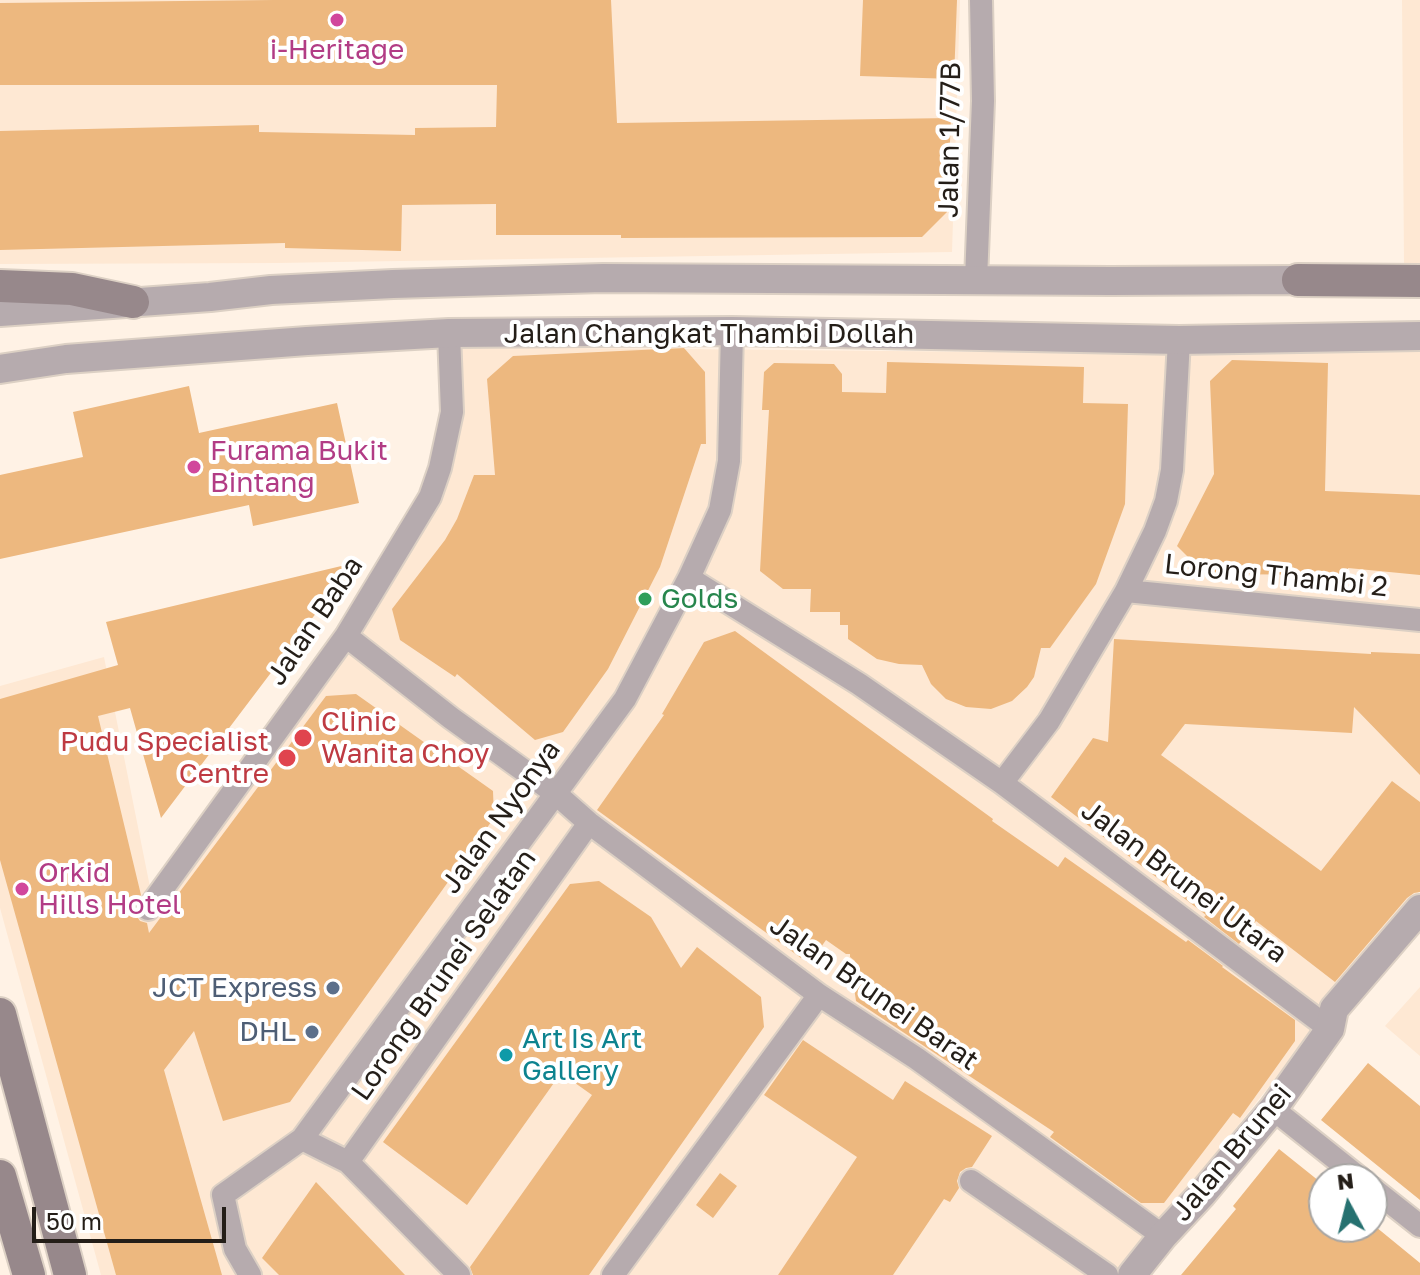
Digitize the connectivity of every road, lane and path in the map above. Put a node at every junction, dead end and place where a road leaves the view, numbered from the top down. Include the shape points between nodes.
1 (981, 0) edge
2 (976, 280) junction
3 (1298, 280) junction
4 (1420, 281) edge
5 (0, 286) edge
6 (1420, 291) edge
7 (133, 302) junction
8 (0, 312) edge
9 (732, 331) junction
10 (449, 333) junction
11 (1420, 336) edge
12 (1179, 340) junction
13 (0, 369) edge
14 (689, 578) junction
15 (1126, 591) junction
16 (1420, 620) edge
17 (346, 636) junction
18 (1002, 783) junction
19 (555, 793) junction
20 (589, 823) junction
21 (148, 909) dead end
22 (1420, 909) edge
23 (1420, 938) edge
24 (819, 995) junction
25 (0, 1014) edge
26 (1330, 1029) junction
27 (1273, 1109) junction
28 (302, 1139) junction
29 (348, 1162) junction
30 (1341, 1163) edge
31 (0, 1176) edge
32 (971, 1181) dead end
33 (1388, 1201) edge
34 (1420, 1226) edge
35 (1163, 1236) junction
36 (29, 1275) edge
37 (70, 1275) edge
38 (250, 1275) edge
39 (459, 1275) edge
40 (613, 1275) edge
41 (1107, 1275) edge
42 (1132, 1275) edge

1 - 2 street, Jalan 1/77B
2 - 3 street, Jalan Changkat Thambi Dollah
2 - 7 street, Jalan Changkat Thambi Dollah via 603,278 335,287
3 - 4 main road
3 - 6 street, Jalan Changkat Thambi Dollah
5 - 7 main road via 72,289
7 - 8 street, Jalan Changkat Thambi Dollah
9 - 10 street, Jalan Changkat Thambi Dollah
9 - 12 street, Jalan Changkat Thambi Dollah
9 - 14 street, Jalan Nyonya via 729,461 720,510
10 - 13 street, Jalan Changkat Thambi Dollah via 110,355
10 - 17 street, Jalan Baba via 452,412 440,468 430,497
11 - 12 street, Jalan Changkat Thambi Dollah
12 - 15 street via 1166,501
14 - 18 street, Jalan Brunei Utara via 859,684
14 - 19 street, Jalan Nyonya via 625,699
15 - 16 street, Lorong Thambi 2
15 - 18 street via 1049,721
17 - 19 street, Jalan Brunei Barat
17 - 21 street, Jalan Baba
18 - 26 street, Jalan Brunei Utara
19 - 20 street, Jalan Brunei Barat
19 - 28 street, Jalan Nyonya
20 - 24 street, Jalan Brunei Barat
20 - 29 street, Lorong Brunei Selatan
22 - 26 street, Jalan Brunei via 1334,1009
23 - 26 street, Jalan Brunei via 1347,1021
24 - 35 street, Jalan Brunei Barat via 916,1058
24 - 40 street
25 - 37 main road
26 - 27 street, Jalan Brunei
27 - 30 street
27 - 35 street, Jalan Brunei
28 - 29 street
28 - 38 street, Jalan Nyonya via 223,1195 235,1249
29 - 39 street
31 - 36 main road
32 - 41 street
33 - 34 street
35 - 42 street, Jalan Brunei

